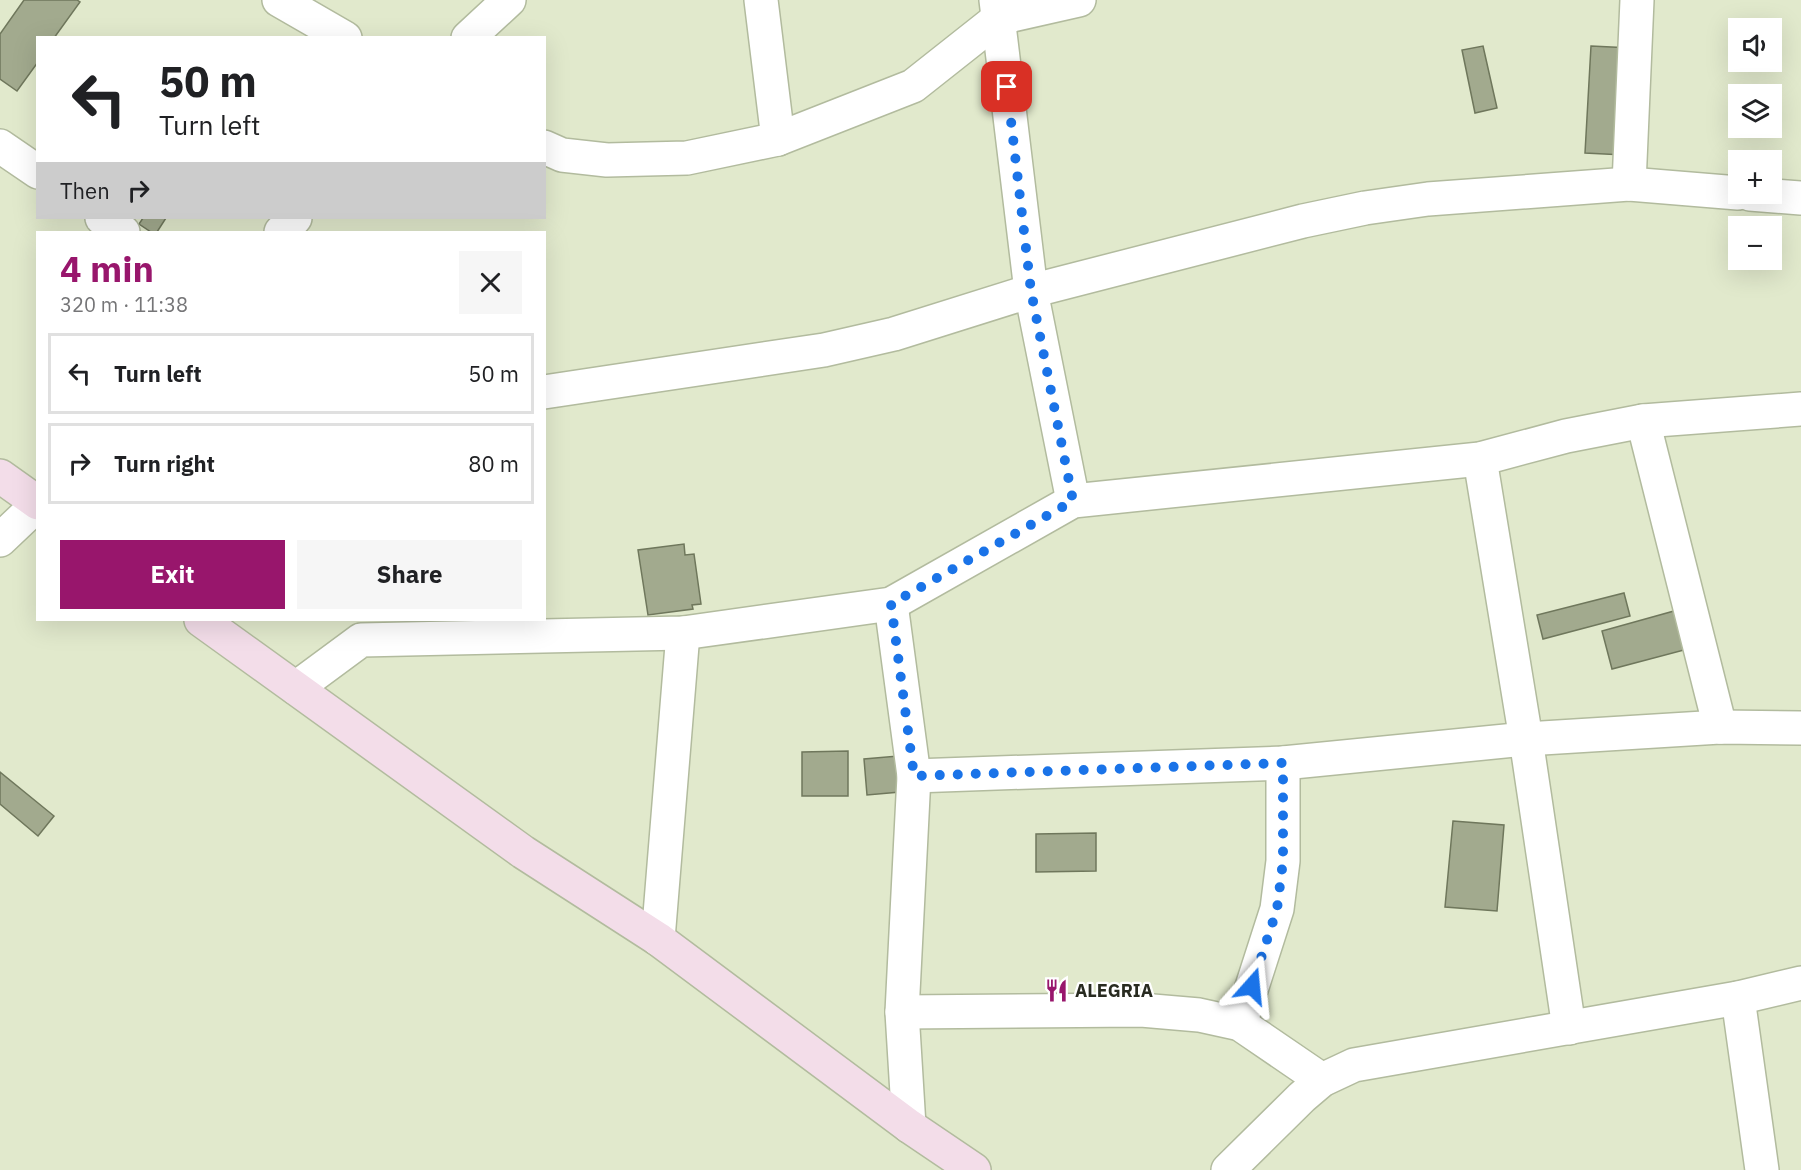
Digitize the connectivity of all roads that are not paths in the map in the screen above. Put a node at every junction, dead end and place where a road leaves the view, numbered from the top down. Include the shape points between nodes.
1 (279, 0) edge
2 (509, 0) edge
3 (761, 0) edge
4 (1079, 0) edge
5 (1637, 0) edge
6 (998, 9) edge
7 (342, 36) edge
8 (470, 36) edge
9 (778, 139) junction
10 (0, 146) edge
11 (546, 148) edge
12 (36, 171) edge
13 (1629, 184) junction
14 (1728, 192) edge
15 (1782, 197) edge
16 (1801, 198) edge
17 (104, 219) edge
18 (294, 219) edge
19 (122, 231) edge
20 (282, 231) edge
21 (1031, 291) junction
22 (546, 392) edge
23 (1801, 409) edge
24 (1643, 421) junction
25 (1480, 459) junction
26 (0, 476) edge
27 (1073, 501) junction
28 (36, 503) edge
29 (36, 506) edge
30 (0, 540) edge
31 (891, 604) junction
32 (202, 621) edge
33 (360, 630) edge
34 (683, 633) junction
35 (296, 688) junction
36 (1720, 727) junction
37 (1801, 728) edge
38 (1526, 739) junction
39 (1283, 763) junction
40 (914, 776) junction
41 (658, 939) junction
42 (1801, 983) edge
43 (1738, 998) junction
44 (902, 1011) junction
45 (1240, 1024) junction
46 (1569, 1028) junction
47 (1322, 1080) junction
48 (909, 1126) junction
49 (974, 1170) edge
50 (1228, 1170) edge
51 (1762, 1170) edge

1 - 7 street
2 - 8 street
3 - 9 street
4 - 6 street
5 - 13 street
6 - 9 street via 913,86
6 - 21 street
9 - 11 street via 687,158 608,160 562,155
10 - 12 street
13 - 14 street
13 - 21 street via 1428,199 1365,208
15 - 16 street
17 - 19 street
18 - 20 street
21 - 22 street via 894,334 824,350
21 - 27 street
23 - 24 street
24 - 25 street
24 - 36 street
25 - 27 street
25 - 38 street
26 - 28 main road
27 - 31 street
29 - 30 street
31 - 34 street
31 - 40 street
32 - 35 main road
33 - 34 street
33 - 35 street
34 - 41 street
35 - 41 main road via 523,852
36 - 37 street
36 - 38 street
38 - 39 street
38 - 46 street
39 - 40 street
39 - 45 street via 1283,861 1277,909
40 - 44 street
41 - 48 main road
42 - 43 street
43 - 46 street
43 - 51 street
44 - 45 street via 1142,1010 1199,1015
44 - 48 street
45 - 47 street
46 - 47 street via 1354,1065
47 - 50 street
48 - 49 main road

